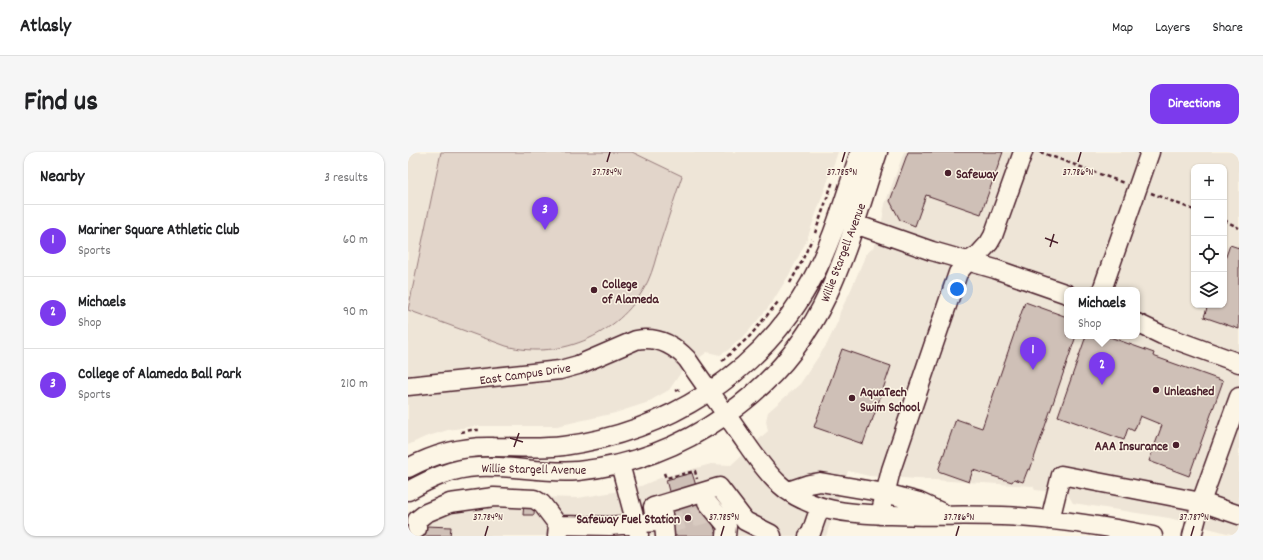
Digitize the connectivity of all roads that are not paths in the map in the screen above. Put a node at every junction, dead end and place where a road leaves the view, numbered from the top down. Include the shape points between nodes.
1 (860, 152) edge
2 (878, 152) edge
3 (1023, 152) edge
4 (1150, 152) edge
5 (854, 224) junction
6 (968, 262) junction
7 (1103, 287) edge
8 (1064, 293) edge
9 (1140, 324) edge
10 (1239, 363) edge
11 (408, 386) edge
12 (710, 392) junction
13 (1239, 397) edge
14 (726, 414) junction
15 (620, 464) junction
16 (408, 468) edge
17 (410, 490) edge
18 (788, 491) junction
19 (885, 493) junction
20 (1201, 502) junction
21 (820, 507) junction
22 (880, 515) junction
23 (949, 516) junction
24 (1239, 516) edge
25 (1050, 520) junction
26 (716, 521) edge
27 (745, 521) junction
28 (662, 528) edge
29 (417, 529) dead end
30 (558, 530) edge
31 (638, 530) edge
32 (772, 536) edge
33 (808, 536) edge
34 (1153, 536) edge
35 (1192, 536) edge

1 - 12 street, Willie Stargell Avenue via 829,242 798,302 752,358
2 - 5 street, Willie Stargell Avenue
3 - 6 street via 990,243
4 - 7 street
5 - 6 street
5 - 14 street, Willie Stargell Avenue via 827,296 805,335 761,386
6 - 8 street
6 - 19 street via 958,273
9 - 10 street
11 - 12 street, East Campus Drive via 560,370 644,339 660,340 674,347 687,359
12 - 14 street, East Campus Drive
12 - 16 street, Willie Stargell Avenue via 668,416 603,439 537,448 474,448 438,454
13 - 20 street
14 - 15 street, Willie Stargell Avenue via 701,432 671,447
14 - 18 street, East Campus Drive via 764,468
15 - 17 street, Willie Stargell Avenue via 576,471 477,467 444,474
15 - 31 street
18 - 19 street via 820,482
18 - 21 street, East Campus Drive
19 - 22 street
19 - 23 street via 919,502
20 - 24 street
20 - 25 street via 1060,475
20 - 35 street
21 - 22 street, East Campus Drive
21 - 33 street
22 - 23 street, East Campus Drive
23 - 25 street, East Campus Drive
25 - 34 street, East Campus Drive
26 - 27 street
26 - 27 street via 719,487
26 - 28 street via 653,507
27 - 32 street
28 - 31 street
29 - 30 street via 417,520 426,513 450,503 494,497 534,499 542,504
30 - 31 street via 610,526

